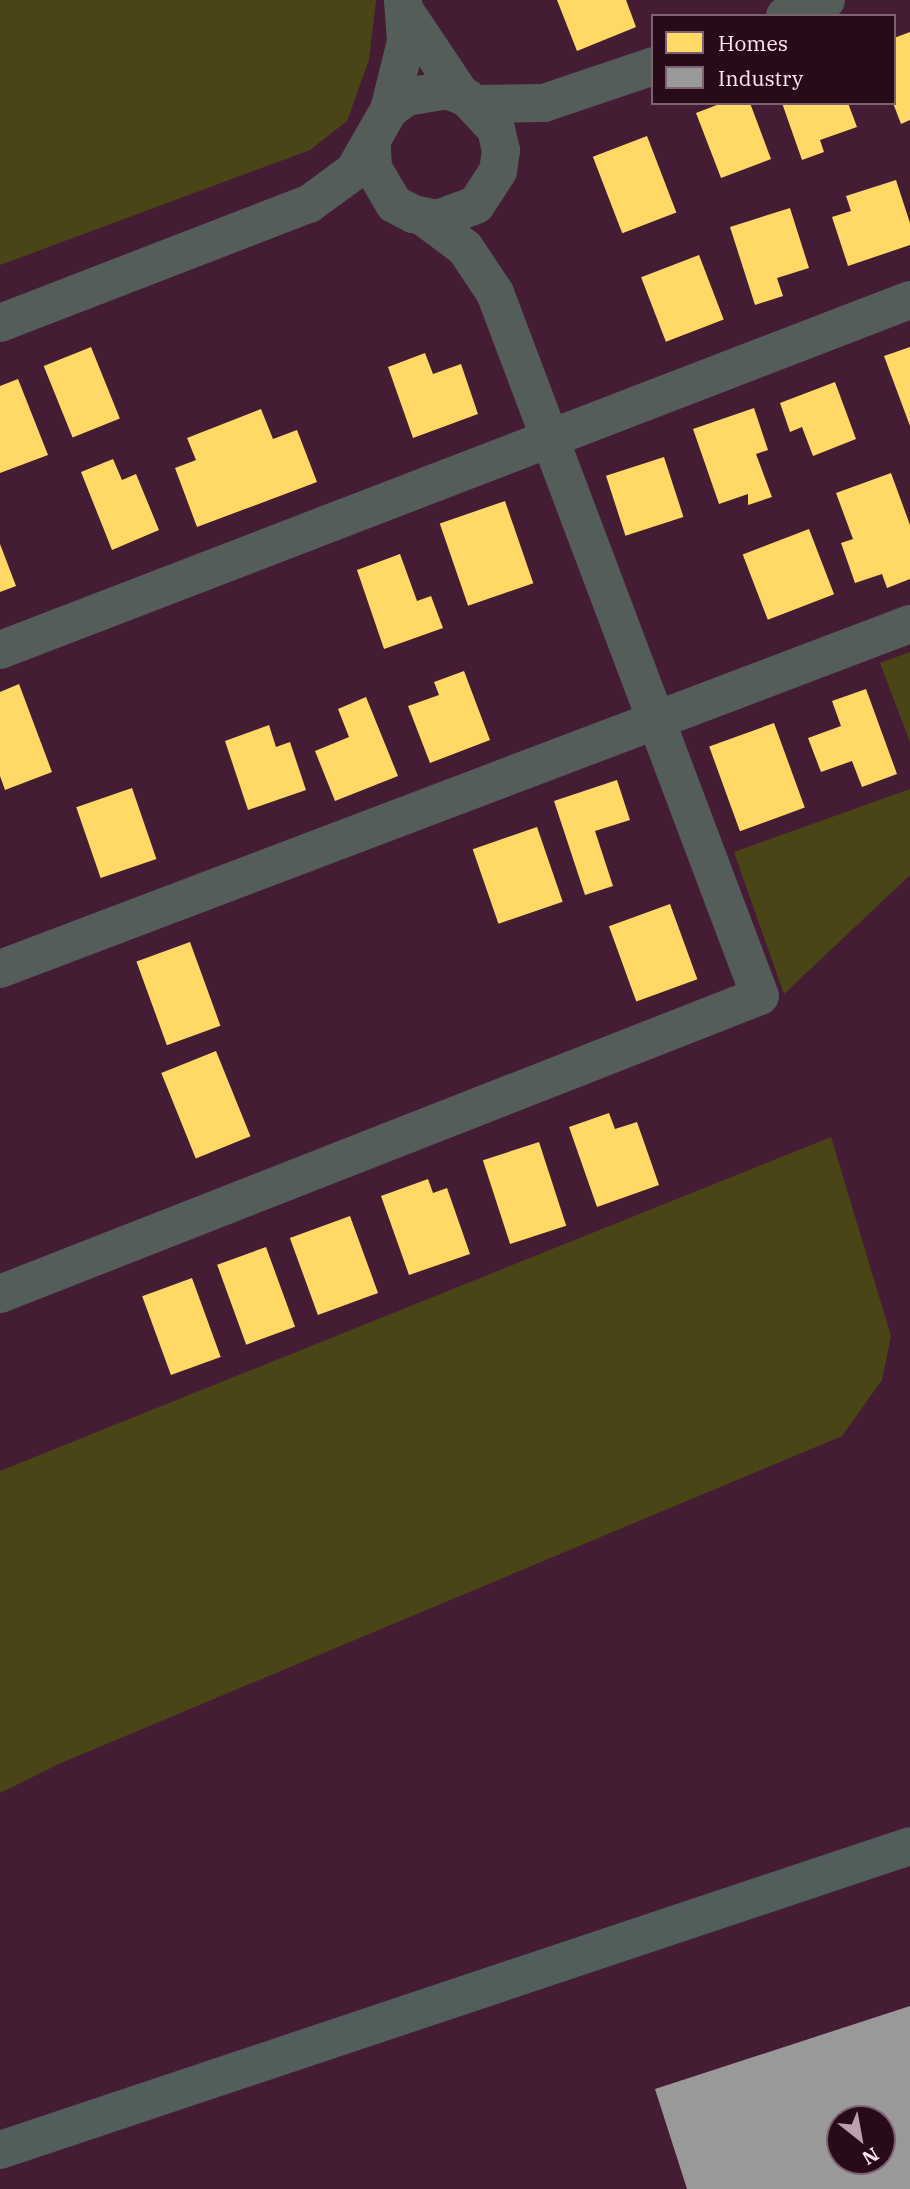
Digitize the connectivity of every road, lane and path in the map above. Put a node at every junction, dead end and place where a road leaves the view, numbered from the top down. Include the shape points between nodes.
1 (826, 0) edge
2 (404, 5) edge
3 (790, 14) edge
4 (651, 67) edge
5 (571, 97) junction
6 (469, 100) junction
7 (389, 110) junction
8 (372, 147) junction
9 (494, 180) junction
10 (309, 204) junction
11 (409, 211) junction
12 (495, 293) junction
13 (910, 300) edge
14 (0, 323) edge
15 (550, 439) junction
16 (910, 624) edge
17 (0, 650) edge
18 (656, 720) junction
19 (0, 969) edge
20 (0, 1294) edge
21 (910, 1846) edge
22 (0, 2150) edge

1 - 3 street
2 - 6 street
2 - 7 street via 404,51
4 - 5 street
5 - 6 street via 544,103
5 - 9 street via 517,142
6 - 7 street via 426,90
6 - 9 street via 496,128 501,150
7 - 8 street
8 - 10 street via 354,171
8 - 11 street via 373,169
9 - 11 street via 475,205 457,215
9 - 12 street via 488,247
10 - 11 street via 361,200
10 - 14 street
11 - 12 street via 465,248
12 - 15 street
13 - 15 street
15 - 17 street
15 - 18 street
16 - 18 street
18 - 19 street
18 - 20 street via 760,996
21 - 22 street

